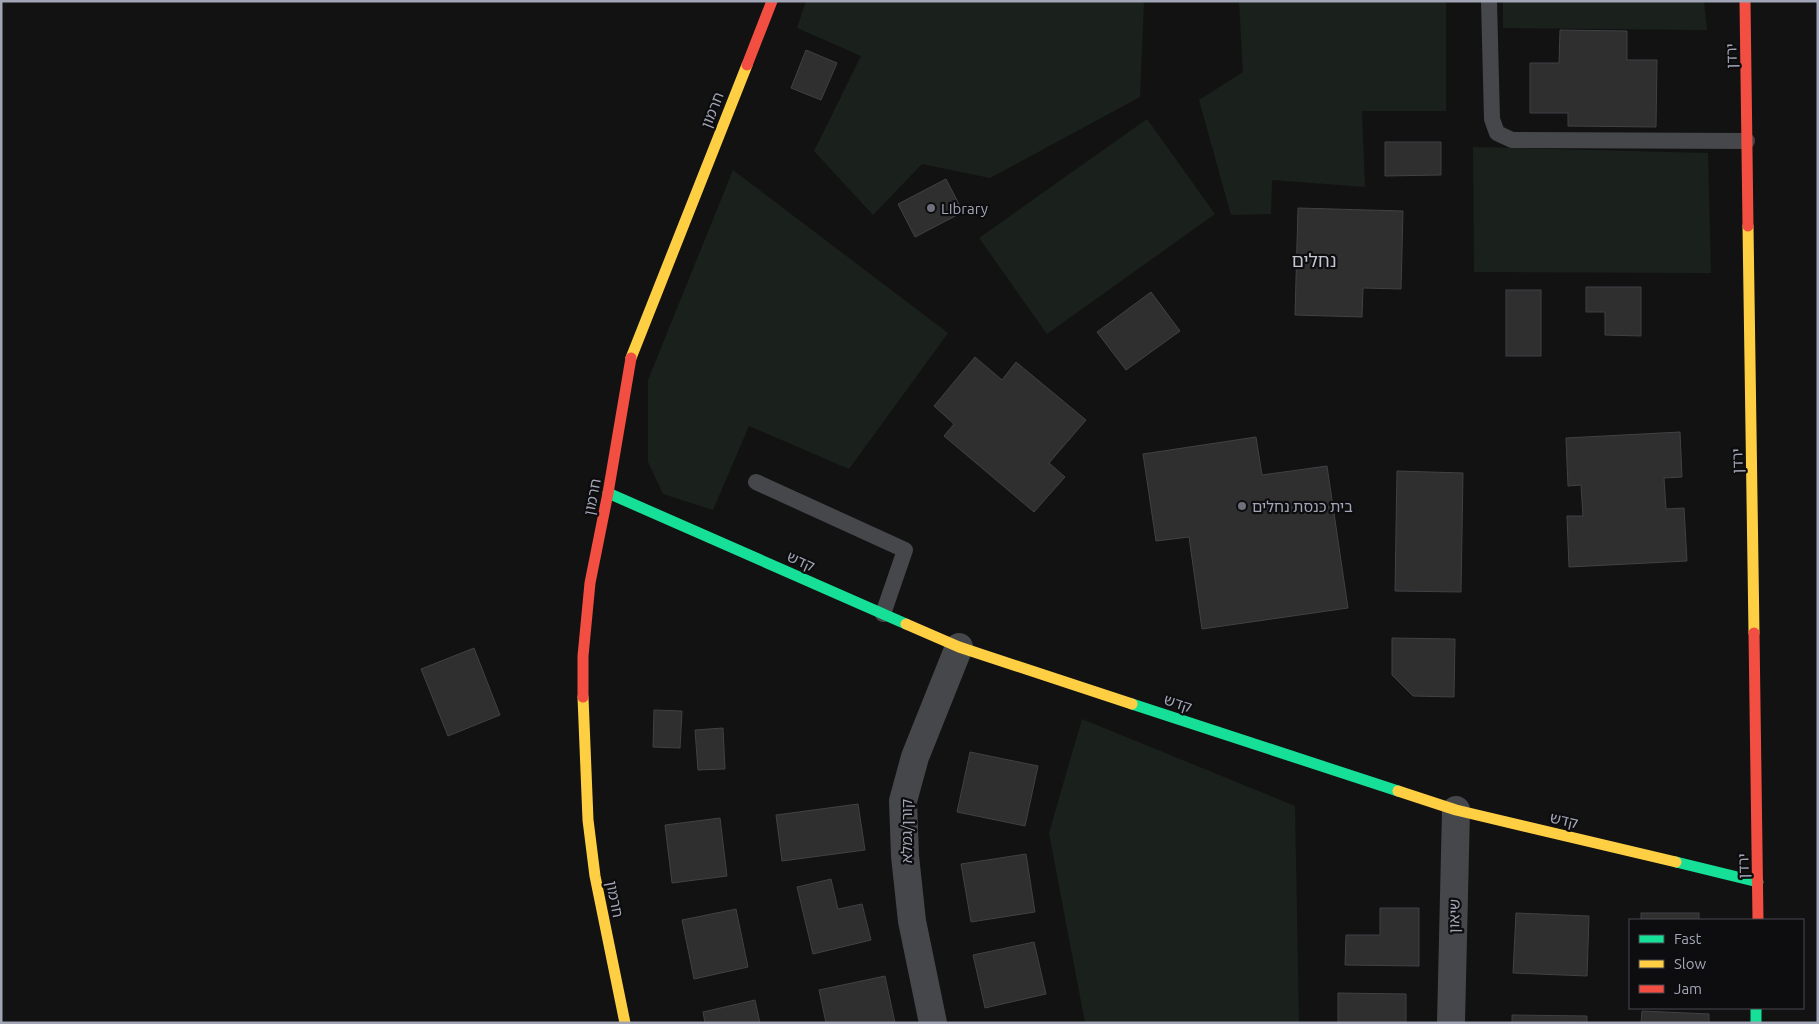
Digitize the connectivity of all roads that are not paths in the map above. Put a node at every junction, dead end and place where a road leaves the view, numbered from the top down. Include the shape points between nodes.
1 (772, 1) edge
2 (1489, 1) edge
3 (1745, 1) edge
4 (1747, 141) junction
5 (756, 482) dead end
6 (608, 493) junction
7 (884, 614) junction
8 (959, 647) junction
9 (1456, 810) junction
10 (1758, 882) junction
11 (1758, 919) edge
12 (1756, 1009) edge
13 (625, 1023) edge
14 (933, 1023) edge
15 (1451, 1023) edge
16 (1756, 1023) edge

1 - 6 street, חרמון via 628,362
2 - 4 lane via 1492,119 1497,133 1512,140
3 - 4 street, ירדן
4 - 10 street, ירדן
5 - 7 lane via 905,550
6 - 7 street, קדש
6 - 13 street, חרמון via 590,583 583,656 584,742 595,876
7 - 8 street, קדש
8 - 9 street, קדש
8 - 14 street, קורן/גמלא via 915,757 903,801 912,921
9 - 10 street, קדש
9 - 15 street, שיאון
10 - 11 street, ירדן
12 - 16 street

